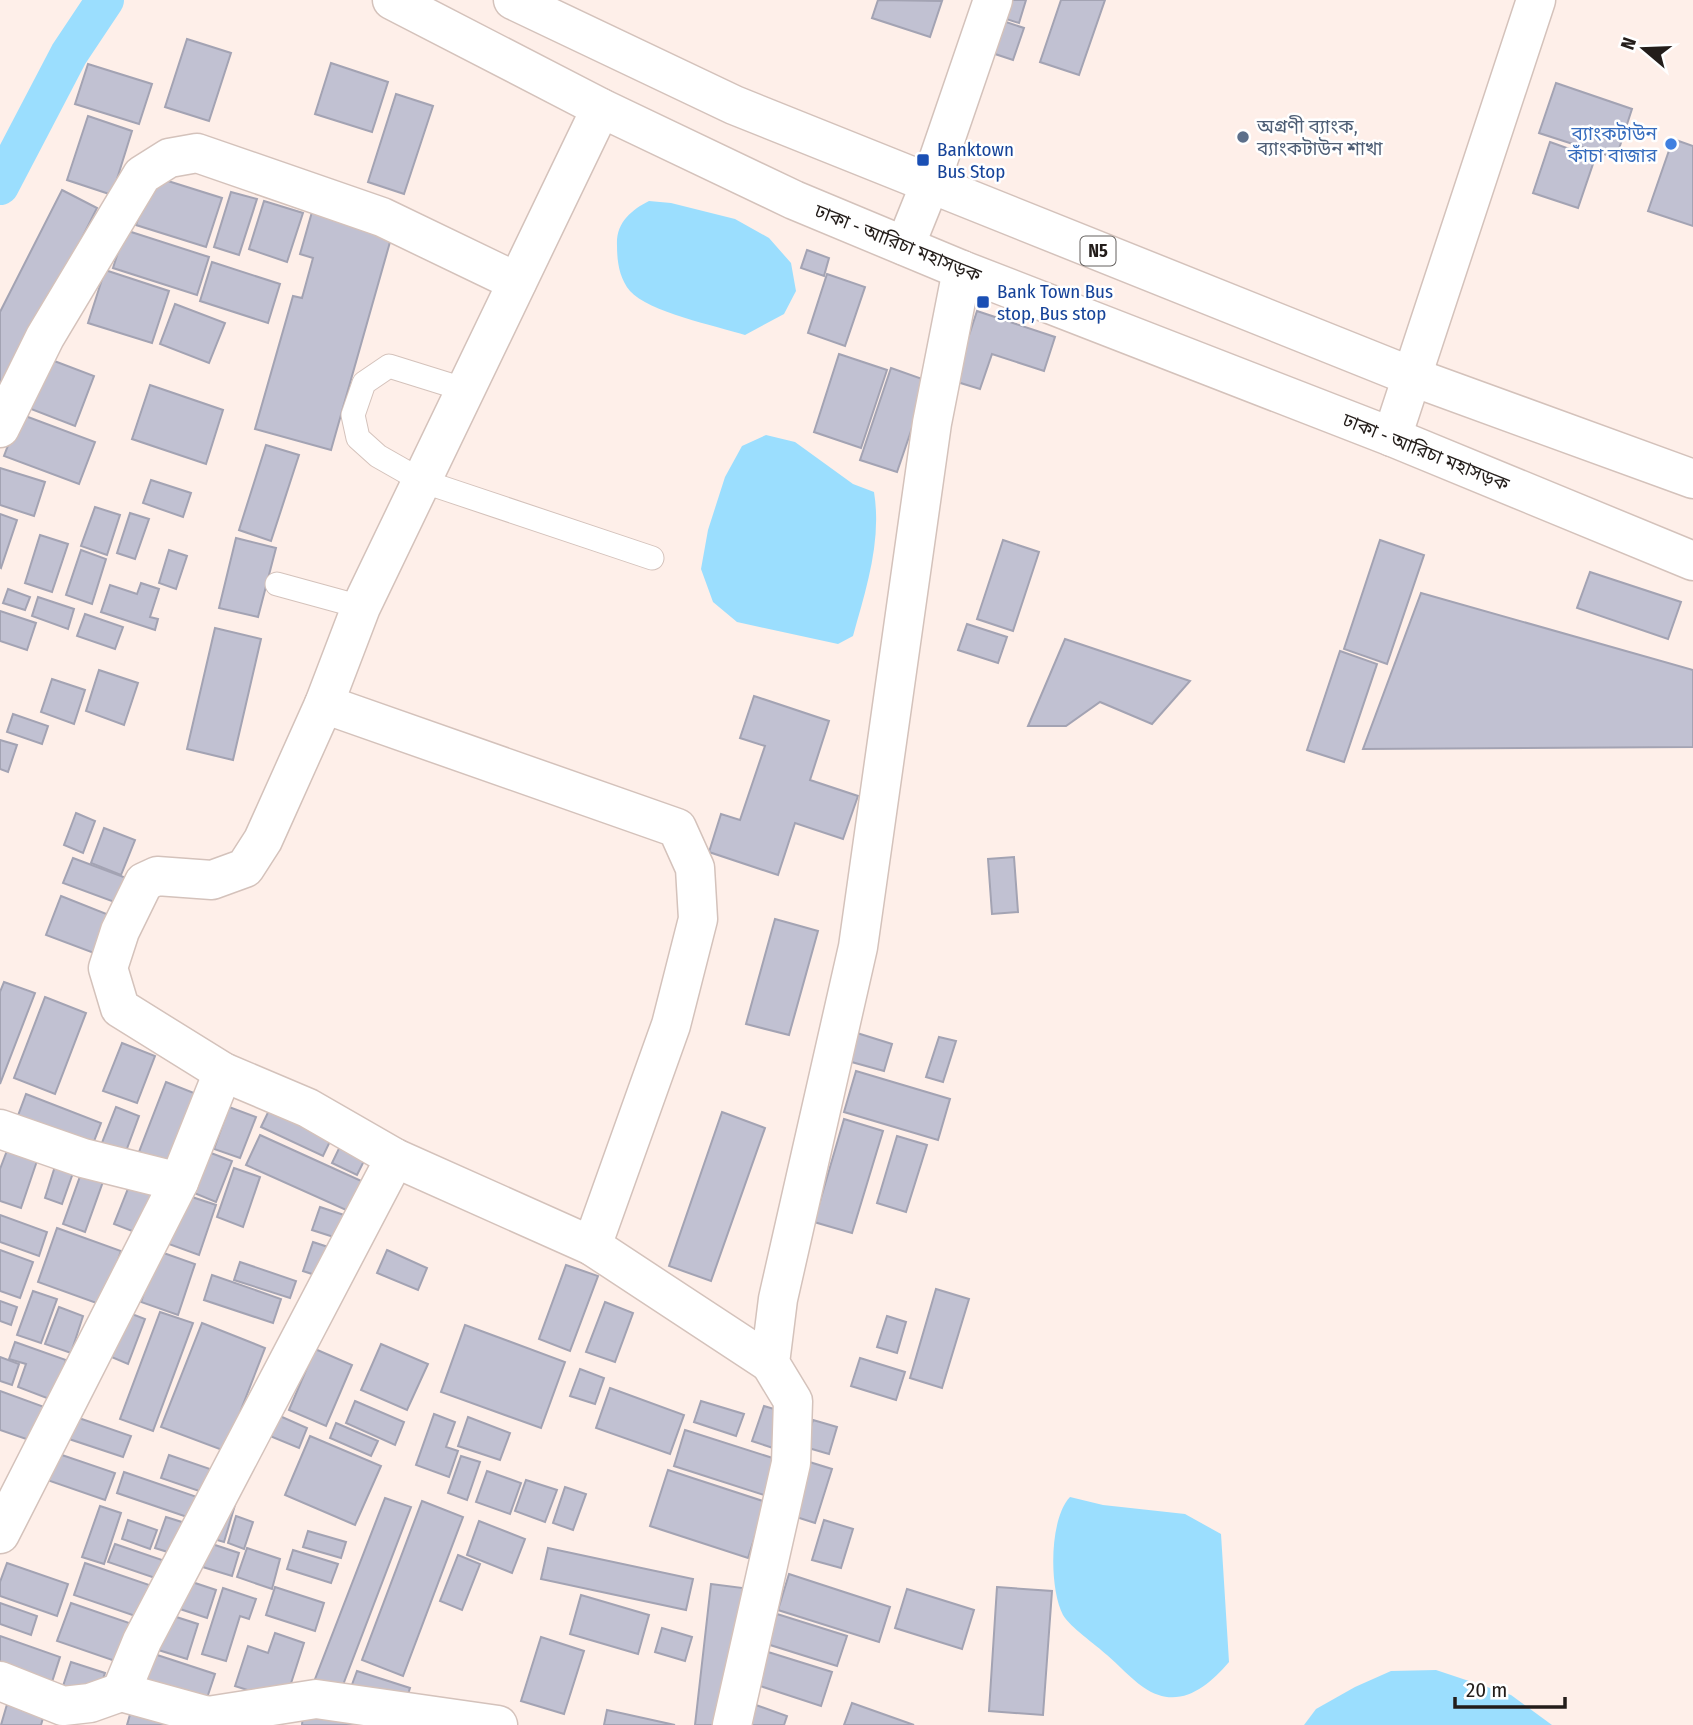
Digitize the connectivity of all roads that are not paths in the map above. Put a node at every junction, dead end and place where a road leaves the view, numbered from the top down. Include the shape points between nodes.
1 (392, 0) edge
2 (513, 0) edge
3 (993, 0) edge
4 (1536, 0) edge
5 (601, 108) junction
6 (930, 184) junction
7 (905, 246) junction
8 (962, 270) junction
9 (517, 282) junction
10 (1413, 377) junction
11 (466, 390) junction
12 (0, 428) edge
13 (1392, 437) junction
14 (1693, 479) edge
15 (422, 481) junction
16 (652, 558) dead end
17 (1693, 561) edge
18 (277, 584) dead end
19 (361, 607) junction
20 (324, 704) junction
21 (223, 1072) junction
22 (0, 1129) edge
23 (395, 1158) junction
24 (178, 1182) junction
25 (592, 1246) junction
26 (770, 1363) junction
27 (0, 1534) edge
28 (0, 1681) edge
29 (121, 1692) junction
30 (207, 1720) edge
31 (498, 1725) edge
32 (733, 1725) edge

1 - 5 main road, ঢাকা - আরিচা মহাসড়ক
2 - 6 main road, N5 via 734,105
3 - 6 main road
4 - 10 main road
5 - 7 main road, ঢাকা - আরিচা মহাসড়ক via 794,200
5 - 9 main road
6 - 7 main road
6 - 10 main road, N5
7 - 8 main road, ঢাকা - আরিচা মহাসড়ক
8 - 13 main road, ঢাকা - আরিচা মহাসড়ক
8 - 26 main road via 932,423 858,947 778,1299
9 - 11 main road
9 - 12 main road via 382,217 197,153 169,158 142,175 44,337
10 - 13 main road
10 - 14 main road, N5
11 - 15 main road
11 - 15 lane via 389,366 364,383 353,415 358,438 378,456
13 - 17 main road, ঢাকা - আরিচা মহাসড়ক
15 - 16 lane
15 - 19 main road
18 - 19 lane
19 - 20 main road
20 - 21 main road via 263,839 245,868 212,880 157,876 144,882 108,968 120,1008
20 - 25 main road via 677,828 695,868 698,919 671,1025
21 - 23 main road via 308,1108
21 - 24 main road
22 - 24 main road via 83,1158
23 - 25 main road
23 - 29 main road via 142,1641
24 - 27 main road
25 - 26 main road
26 - 32 main road via 793,1401 791,1463
28 - 29 main road via 63,1706
29 - 30 main road
30 - 31 main road via 316,1699

